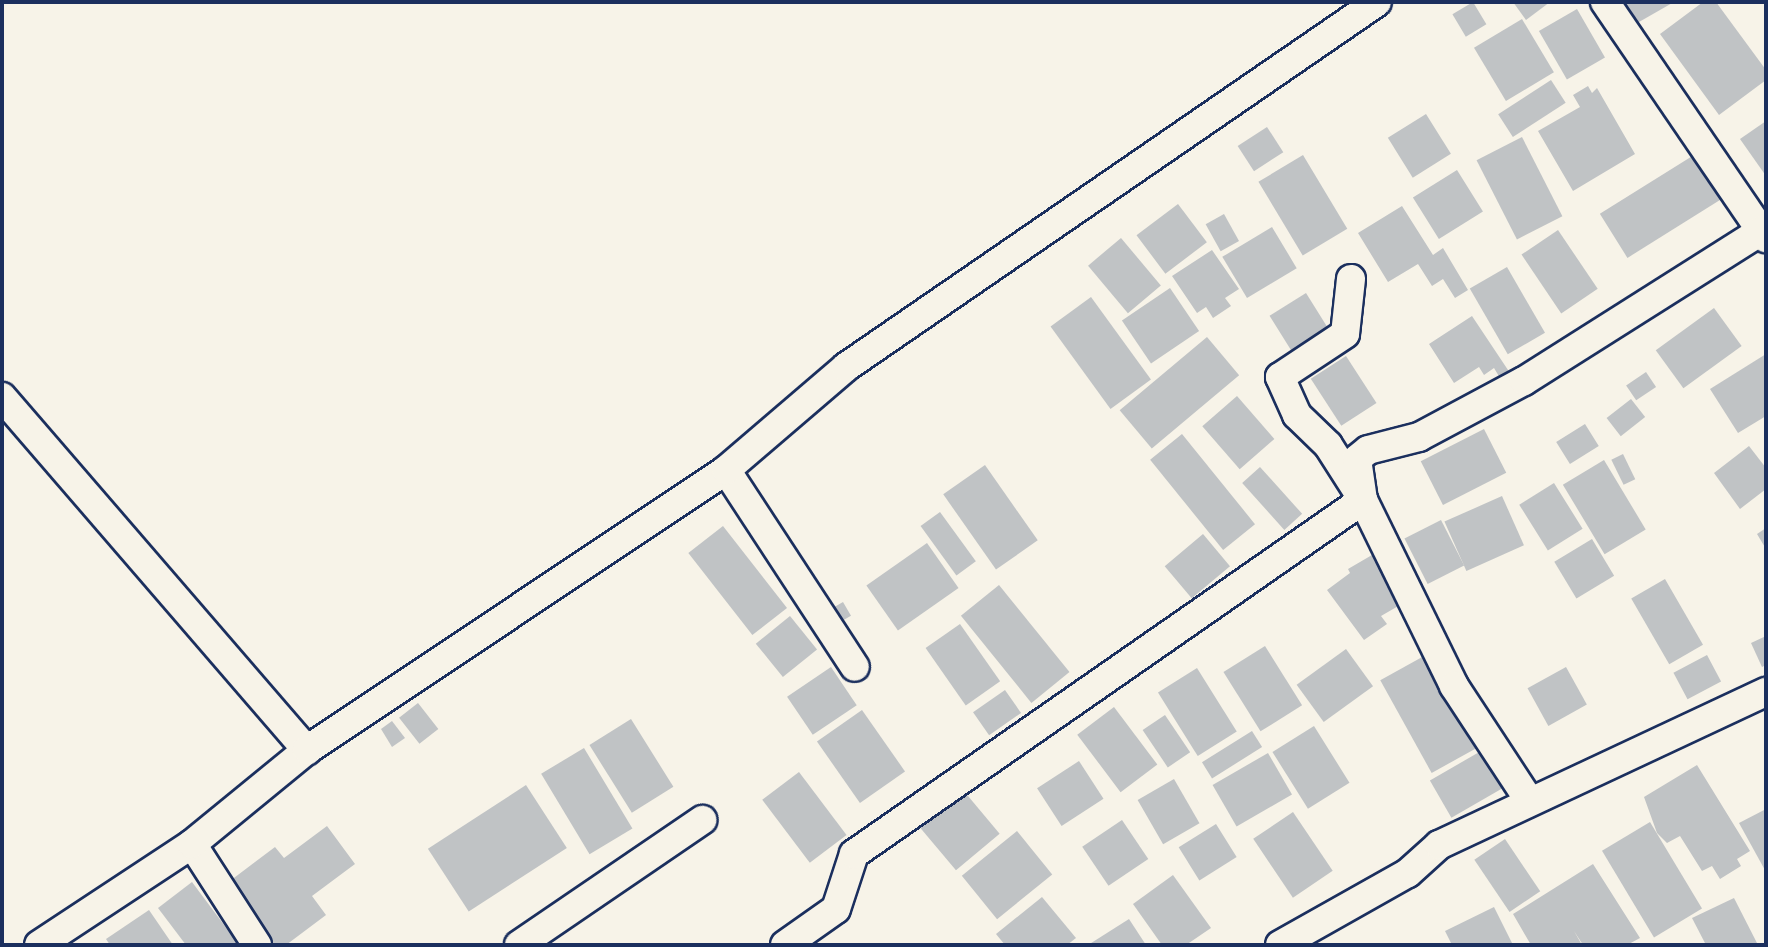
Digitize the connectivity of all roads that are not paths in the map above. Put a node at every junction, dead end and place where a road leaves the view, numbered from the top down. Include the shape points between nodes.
1 (1377, 2) edge
2 (1605, 2) edge
3 (1765, 233) edge
4 (1351, 279) dead end
5 (2, 397) edge
6 (726, 470) junction
7 (1363, 500) junction
8 (855, 667) dead end
9 (1766, 692) edge
10 (307, 750) junction
11 (1529, 800) junction
12 (702, 820) dead end
13 (192, 844) junction
14 (39, 945) edge
15 (257, 945) edge
16 (519, 945) edge
17 (785, 945) edge
18 (1280, 945) edge

1 - 6 street via 846,367
2 - 3 street
3 - 7 street via 1524,381 1419,437 1368,450 1357,459
4 - 7 street via 1345,334 1280,377 1297,415 1328,445
5 - 10 street
6 - 8 street
6 - 10 street
7 - 11 street via 1454,686
7 - 17 street via 853,854 836,909
9 - 11 street
10 - 13 street
11 - 18 street via 1439,845 1408,873
12 - 16 street
13 - 14 street
13 - 15 street

